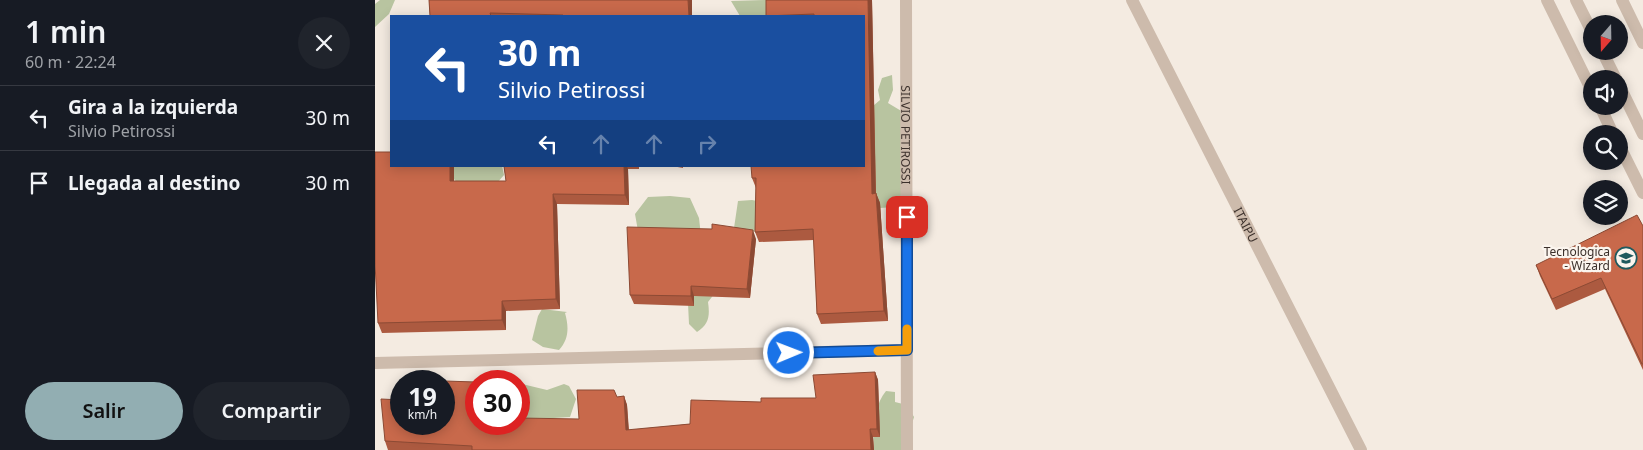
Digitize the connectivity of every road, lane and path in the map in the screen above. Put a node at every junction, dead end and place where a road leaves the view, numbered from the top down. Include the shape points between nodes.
1 (906, 0) edge
2 (1132, 0) edge
3 (1547, 0) edge
4 (1576, 0) edge
5 (1621, 0) edge
6 (1584, 15) edge
7 (1643, 43) edge
8 (1583, 73) edge
9 (1628, 103) edge
10 (1643, 134) edge
11 (1628, 163) edge
12 (1643, 193) edge
13 (907, 350) junction
14 (375, 363) edge
15 (907, 450) edge
16 (1361, 450) edge

1 - 13 street, SILVIO PETIROSSI
2 - 16 street, ITAIPU
3 - 8 street
4 - 6 street
5 - 7 street
9 - 10 street
11 - 12 street
13 - 14 street
13 - 15 street, SILVIO PETIROSSI

